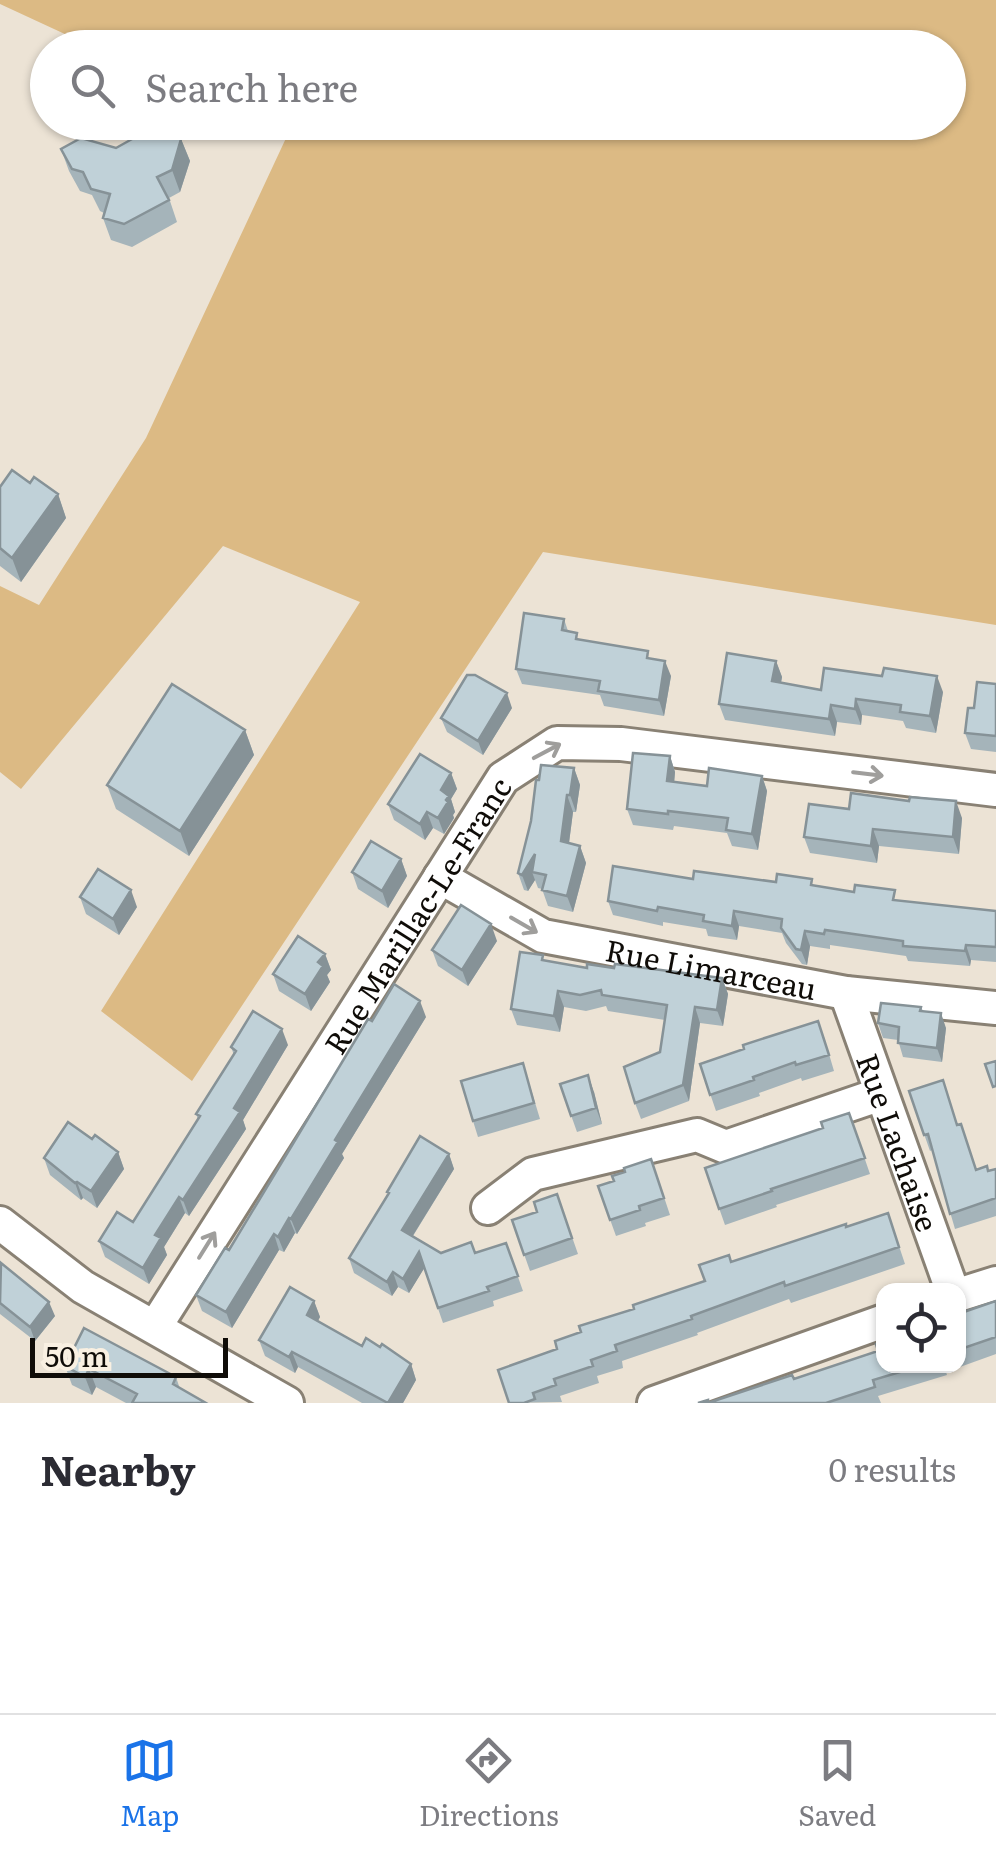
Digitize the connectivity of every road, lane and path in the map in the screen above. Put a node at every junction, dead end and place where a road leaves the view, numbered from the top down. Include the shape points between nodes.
1 (996, 790) edge
2 (440, 877) junction
3 (846, 993) junction
4 (996, 1008) edge
5 (882, 1094) junction
6 (488, 1208) dead end
7 (0, 1224) edge
8 (950, 1283) edge
9 (996, 1283) edge
10 (966, 1292) edge
11 (876, 1324) edge
12 (155, 1327) junction
13 (287, 1403) edge
14 (654, 1403) edge

2 -> 1 street, Rue Marillac-Le-Franc via 503,778 557,742
2 -> 3 street, Rue Limarceau via 543,936
12 -> 2 street, Rue Marillac-Le-Franc
3 - 4 street, Rue Limarceau
3 - 5 street, Rue Lachaise
5 - 6 street via 726,1147 697,1134 533,1174
5 - 8 street, Rue Lachaise
7 - 12 street via 83,1287
9 - 10 street
11 - 14 street
12 - 13 street

